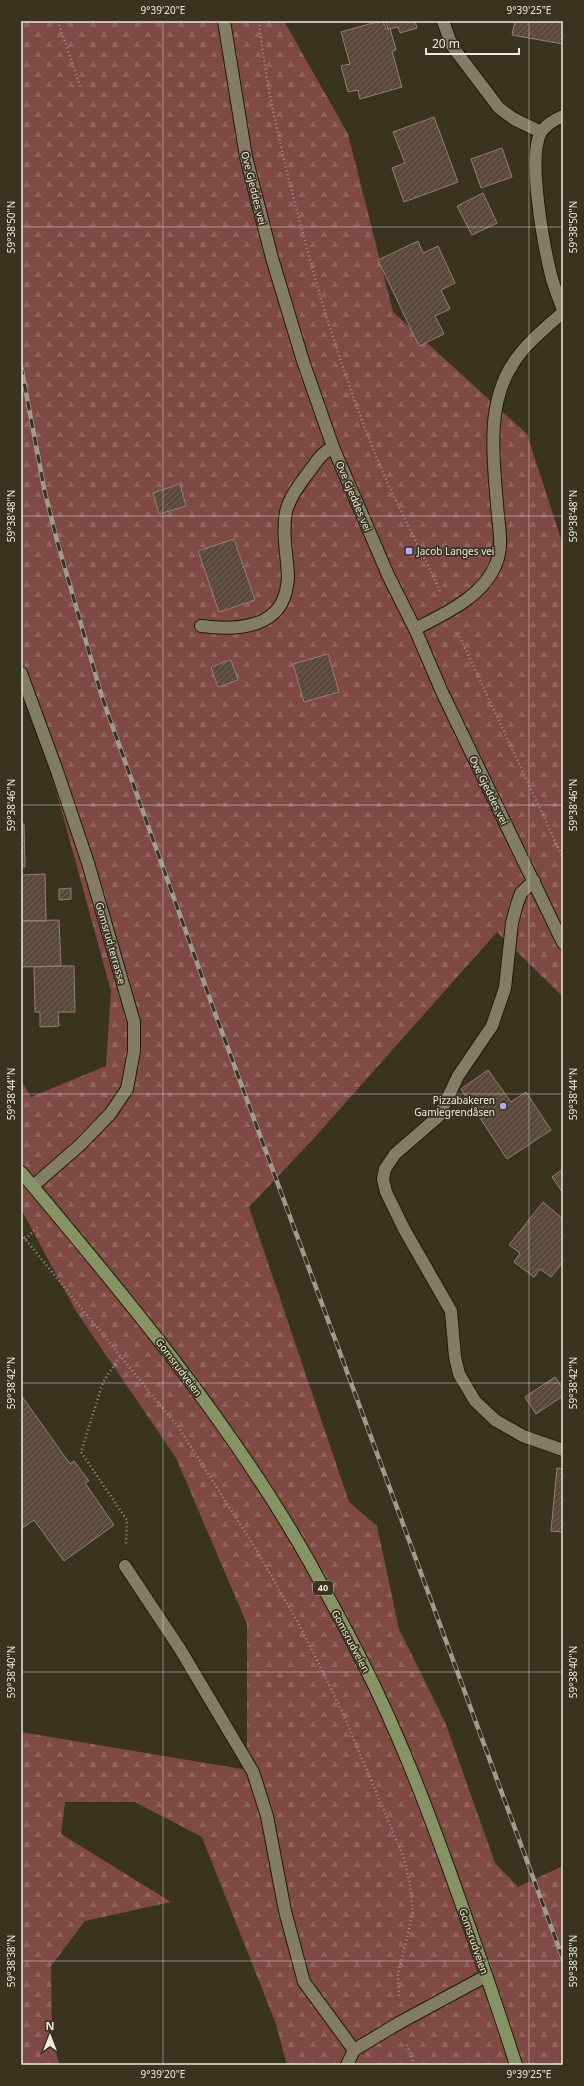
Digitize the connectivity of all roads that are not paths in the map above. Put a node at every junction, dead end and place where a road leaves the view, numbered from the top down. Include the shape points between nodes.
1 (224, 21) edge
2 (443, 21) edge
3 (563, 116) edge
4 (541, 132) junction
5 (563, 311) edge
6 (333, 447) junction
7 (200, 626) dead end
8 (415, 629) junction
9 (21, 673) edge
10 (534, 881) junction
11 (563, 943) edge
12 (21, 1172) edge
13 (33, 1186) junction
14 (563, 1450) edge
15 (125, 1566) road end
16 (486, 1976) junction
17 (354, 2050) junction
18 (347, 2065) edge
19 (516, 2065) edge

1 - 6 street, Ove Gjeddes vei via 246,157 303,361
2 - 4 street via 452,46 499,108 514,119
3 - 4 street via 554,120
4 - 5 street via 536,174 543,239 551,276
5 - 8 street via 532,339 514,363 503,386 494,417 492,445 501,546 496,564 476,592 449,612
6 - 7 street via 324,452 297,488 286,511 284,535 288,578 284,599 279,608 266,620 250,626 221,629
6 - 8 street, Ove Gjeddes vei via 388,575
8 - 10 street, Ove Gjeddes vei via 442,692
9 - 13 street, Gomsrud terrasse via 88,863 134,1022 134,1051 127,1089 110,1114 80,1145
10 - 11 street, Ove Gjeddes vei
10 - 14 street via 521,893 517,904 512,923 505,988 492,1026 452,1084 439,1116 394,1154 385,1169 383,1179 386,1192 404,1229 451,1311 459,1374 474,1401 494,1420 523,1436
12 - 13 main road, Gomsrudveien / 40
13 - 16 main road, Gomsrudveien / 40 via 152,1331 207,1404 247,1462 308,1561 362,1660 398,1740 438,1840
15 - 17 street via 180,1649 253,1772 267,1816 285,1911 304,1982
16 - 17 street
16 - 19 main road, Gomsrudveien / 40
17 - 18 street

